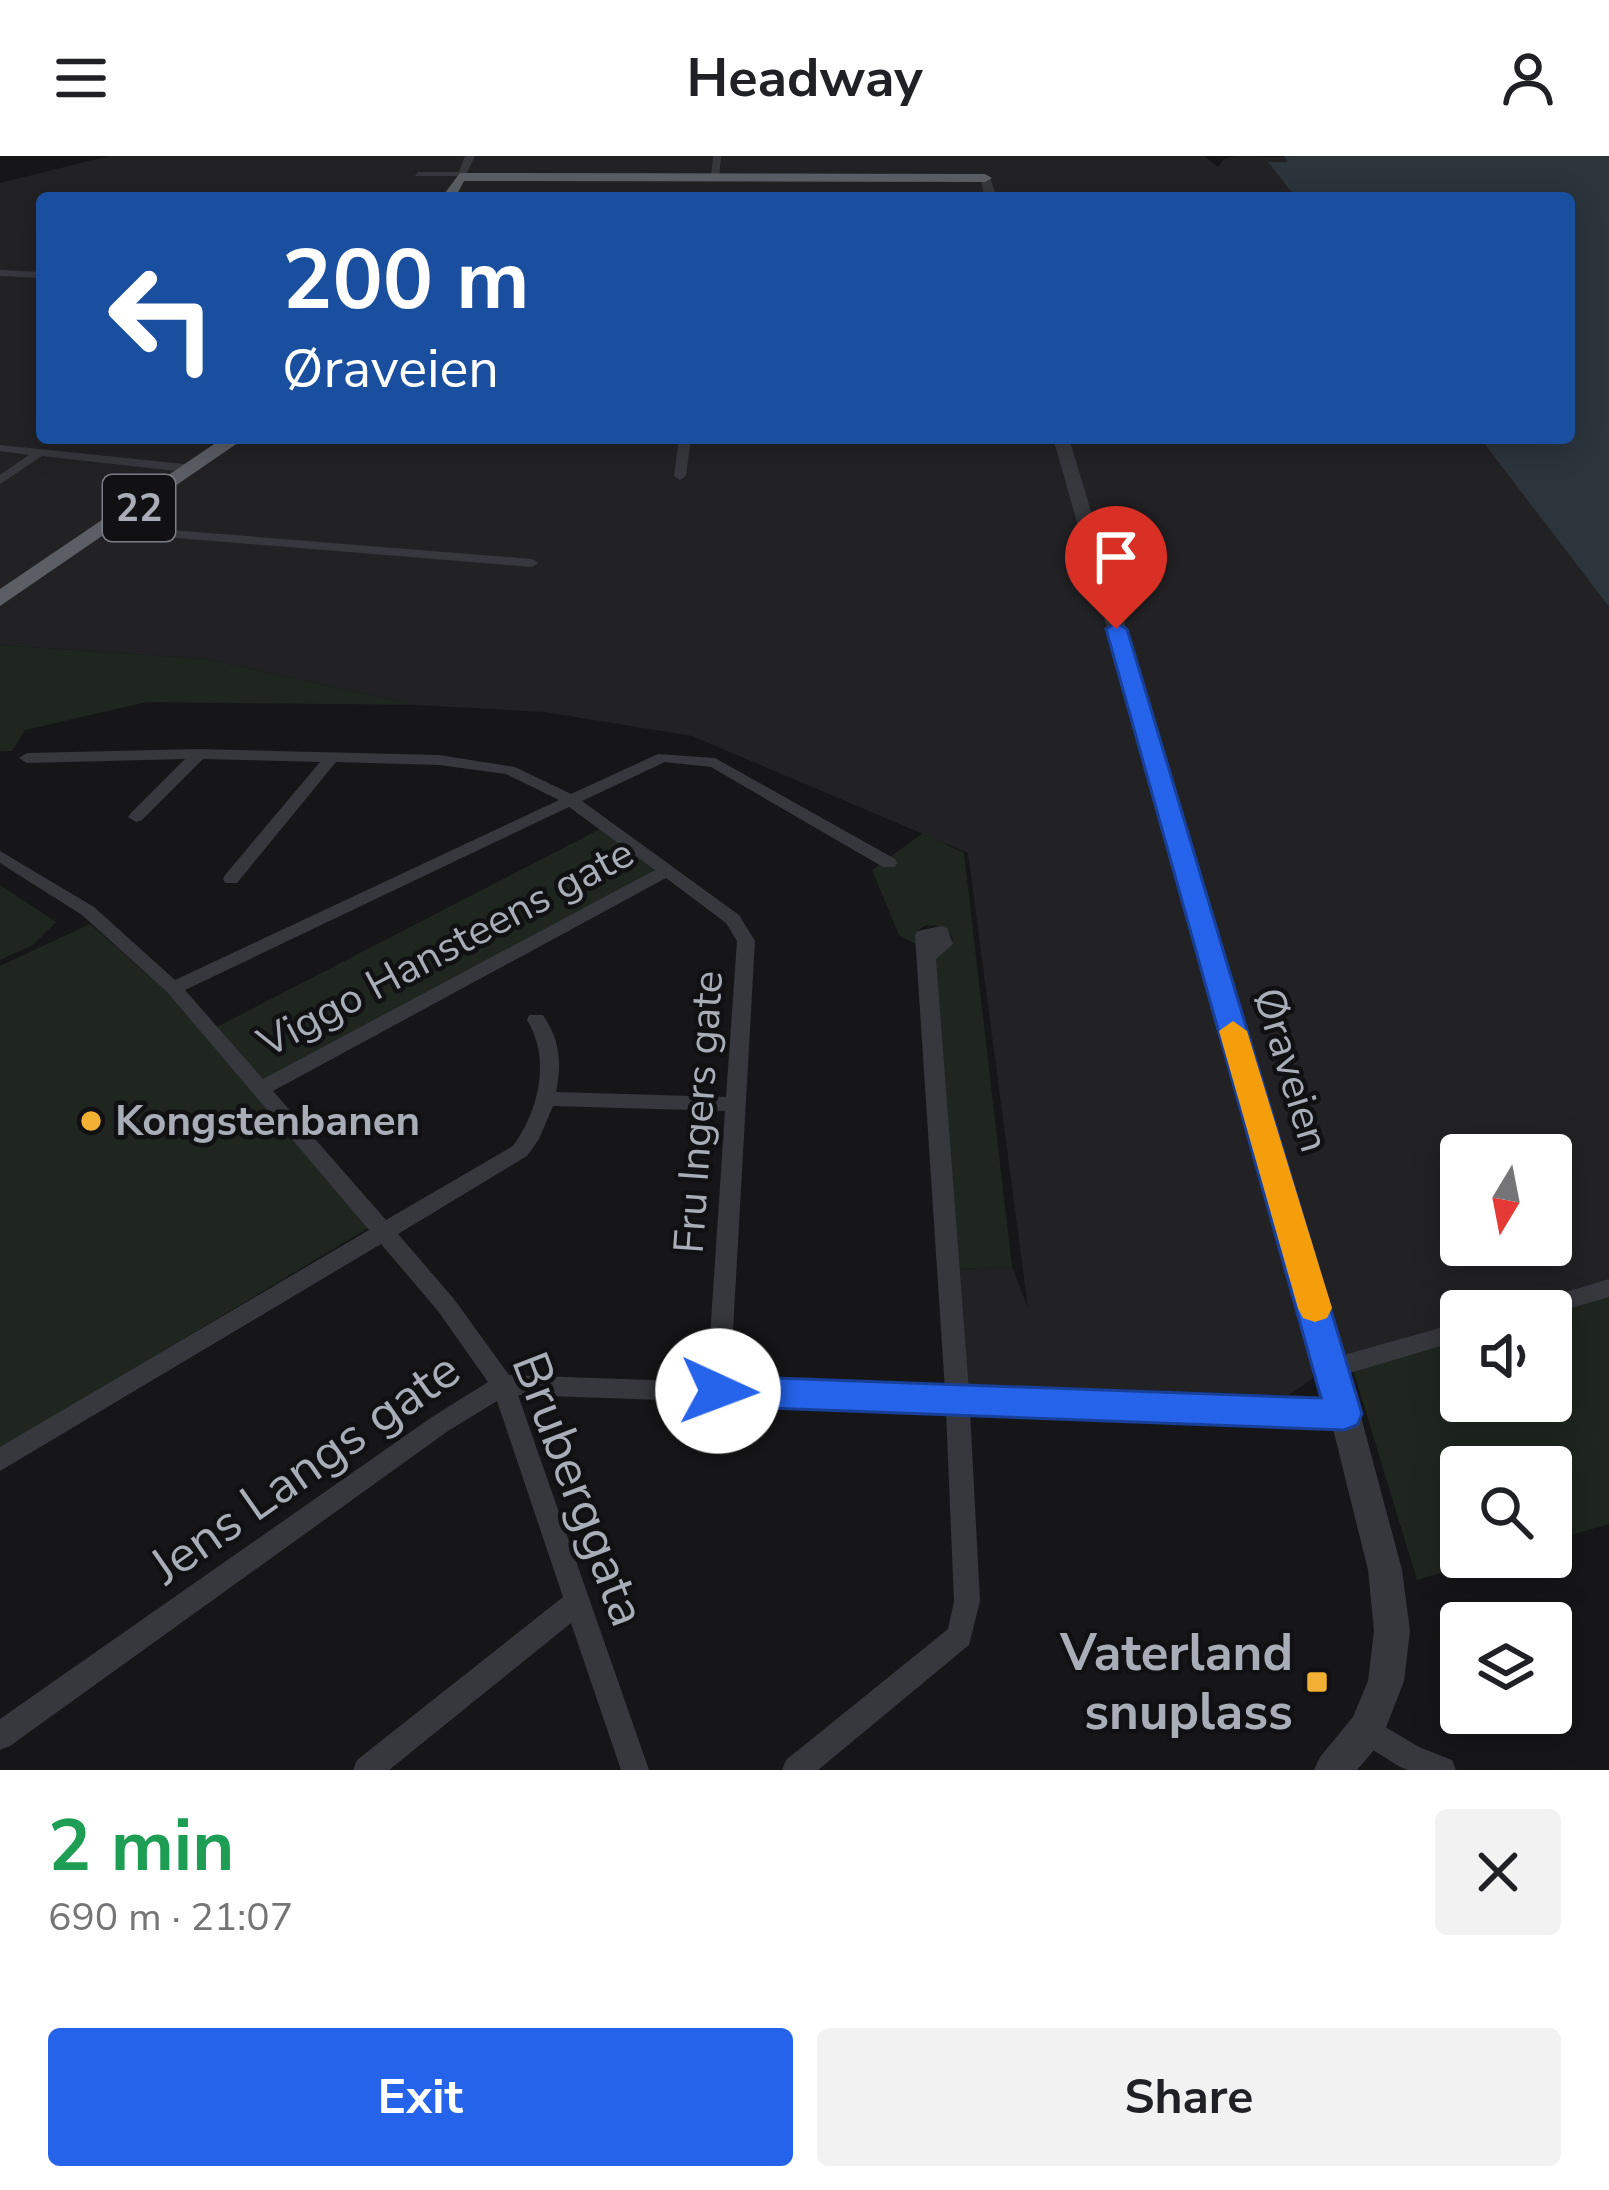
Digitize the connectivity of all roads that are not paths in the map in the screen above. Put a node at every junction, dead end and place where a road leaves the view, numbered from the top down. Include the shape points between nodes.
1 (470, 156) edge
2 (717, 156) edge
3 (418, 174) dead end
4 (461, 176) junction
5 (716, 178) junction
6 (985, 178) joint
7 (452, 192) edge
8 (990, 192) edge
9 (0, 273) edge
10 (36, 275) edge
11 (228, 444) edge
12 (684, 444) edge
13 (1062, 444) edge
14 (0, 448) edge
15 (40, 452) junction
16 (194, 469) junction
17 (680, 476) dead end
18 (0, 480) edge
19 (109, 530) junction
20 (532, 562) dead end
21 (0, 599) edge
22 (199, 754) junction
23 (27, 758) dead end
24 (332, 758) junction
25 (567, 798) junction
26 (136, 817) dead end
27 (0, 856) edge
28 (889, 863) dead end
29 (666, 871) junction
30 (231, 879) dead end
31 (927, 957) dead end
32 (173, 988) junction
33 (536, 1020) dead end
34 (260, 1089) junction
35 (547, 1099) junction
36 (736, 1104) junction
37 (384, 1231) junction
38 (1609, 1288) edge
39 (1572, 1299) edge
40 (1440, 1337) edge
41 (1333, 1368) junction
42 (502, 1385) junction
43 (718, 1391) junction
44 (956, 1399) junction
45 (1344, 1414) junction
46 (0, 1460) edge
47 (576, 1604) junction
48 (1366, 1730) junction
49 (0, 1736) edge
50 (367, 1770) edge
51 (635, 1770) edge
52 (796, 1770) edge
53 (1333, 1770) edge
54 (1442, 1770) edge

1 - 4 street
2 - 5 street
3 - 4 street
4 - 5 highway
4 - 7 highway
5 - 6 highway
6 - 8 street
9 - 10 street
11 - 16 highway, 22
12 - 17 street
13 - 41 street, Øraveien
14 - 15 street
15 - 16 street
15 - 18 street
16 - 19 highway, 22
19 - 20 street
19 - 21 highway, 22
22 - 23 street, Fru Ingers gate
22 - 24 street, Fru Ingers gate
22 - 26 street
24 - 25 street, Fru Ingers gate via 478,763
24 - 30 street
25 - 28 street via 663,757 686,756 715,763
25 - 29 street, Fru Ingers gate
25 - 32 street
27 - 32 street, Bruberggata via 88,911
29 - 34 street, Viggo Hansteens gate
29 - 36 street, Fru Ingers gate via 734,919 746,941
31 - 44 street
32 - 34 street, Bruberggata
33 - 35 street via 551,1051
34 - 37 street, Bruberggata
35 - 36 street
35 - 37 street via 536,1135 520,1151
36 - 43 street, Fru Ingers gate
37 - 42 street, Bruberggata
37 - 46 street
38 - 39 street
40 - 41 street
41 - 45 street, Øraveien
42 - 43 street, Jens Langs gate
42 - 47 street, Bruberggata
42 - 49 street, Jens Langs gate
43 - 44 street, Jens Langs gate
44 - 45 street, Jens Langs gate
44 - 52 street via 967,1601 960,1636
45 - 48 street, Øraveien via 1378,1536 1392,1631 1386,1681
47 - 50 street
47 - 51 street, Bruberggata
48 - 53 street, Øraveien
48 - 54 street

